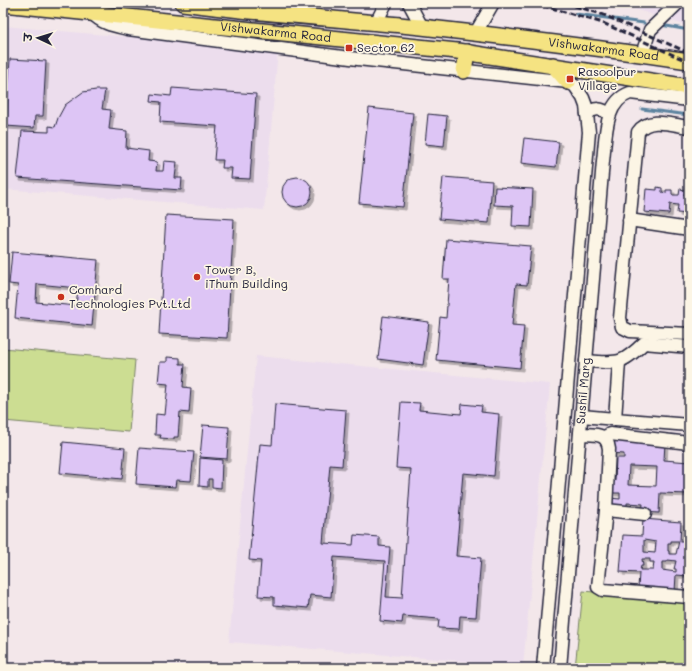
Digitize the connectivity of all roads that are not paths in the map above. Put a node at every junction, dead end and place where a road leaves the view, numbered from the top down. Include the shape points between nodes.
1 (183, 3) edge
2 (386, 3) edge
3 (409, 3) edge
4 (493, 3) edge
5 (678, 3) edge
6 (3, 4) edge
7 (234, 10) junction
8 (93, 14) junction
9 (272, 14) junction
10 (376, 23) junction
11 (233, 27) junction
12 (422, 27) junction
13 (270, 31) junction
14 (474, 34) junction
15 (467, 52) junction
16 (642, 54) junction
17 (689, 61) edge
18 (553, 65) junction
19 (464, 71) junction
20 (568, 82) junction
21 (689, 87) edge
22 (689, 100) edge
23 (587, 114) junction
24 (609, 114) junction
25 (689, 127) edge
26 (629, 220) junction
27 (689, 229) edge
28 (689, 334) edge
29 (689, 347) edge
30 (586, 361) junction
31 (619, 362) junction
32 (582, 416) junction
33 (615, 418) junction
34 (689, 425) edge
35 (580, 434) junction
36 (605, 437) junction
37 (689, 443) edge
38 (606, 510) junction
39 (646, 514) dead end
40 (689, 597) edge
41 (543, 668) edge
42 (560, 668) edge

1 - 7 main road, Vishwakarma Road
2 - 10 street
3 - 12 street
4 - 14 street
5 - 16 street via 650,30
6 - 8 main road, Vishwakarma Road
7 - 9 main road, Vishwakarma Road
7 - 11 main road via 242,13 243,21
8 - 11 main road, Vishwakarma Road
8 - 19 street via 113,26 128,29
9 - 10 main road, Vishwakarma Road
9 - 13 main road via 262,21 265,28
10 - 12 main road, Vishwakarma Road
11 - 13 main road, Vishwakarma Road
12 - 14 main road, Vishwakarma Road
13 - 15 main road, Vishwakarma Road
14 - 16 main road, Vishwakarma Road
15 - 18 main road, Vishwakarma Road
15 - 19 main road
16 - 17 main road, Vishwakarma Road
18 - 20 main road
18 - 21 main road, Vishwakarma Road
19 - 20 street
20 - 23 street, Sushil Marg via 580,91
22 - 24 street via 630,93 622,96
23 - 24 street via 597,109
23 - 41 street, Sushil Marg via 589,132
24 - 30 street, Sushil Marg
25 - 26 street via 651,122 642,126 638,132
26 - 27 street
26 - 28 street via 620,318 622,327 630,331
29 - 31 street via 644,343
30 - 31 street
30 - 32 street, Sushil Marg
31 - 33 street
32 - 33 street
32 - 35 street, Sushil Marg
33 - 34 street
35 - 36 street
35 - 42 street, Sushil Marg
36 - 37 street via 610,434
36 - 38 street via 609,450
38 - 39 street
38 - 40 street via 598,587 603,590

